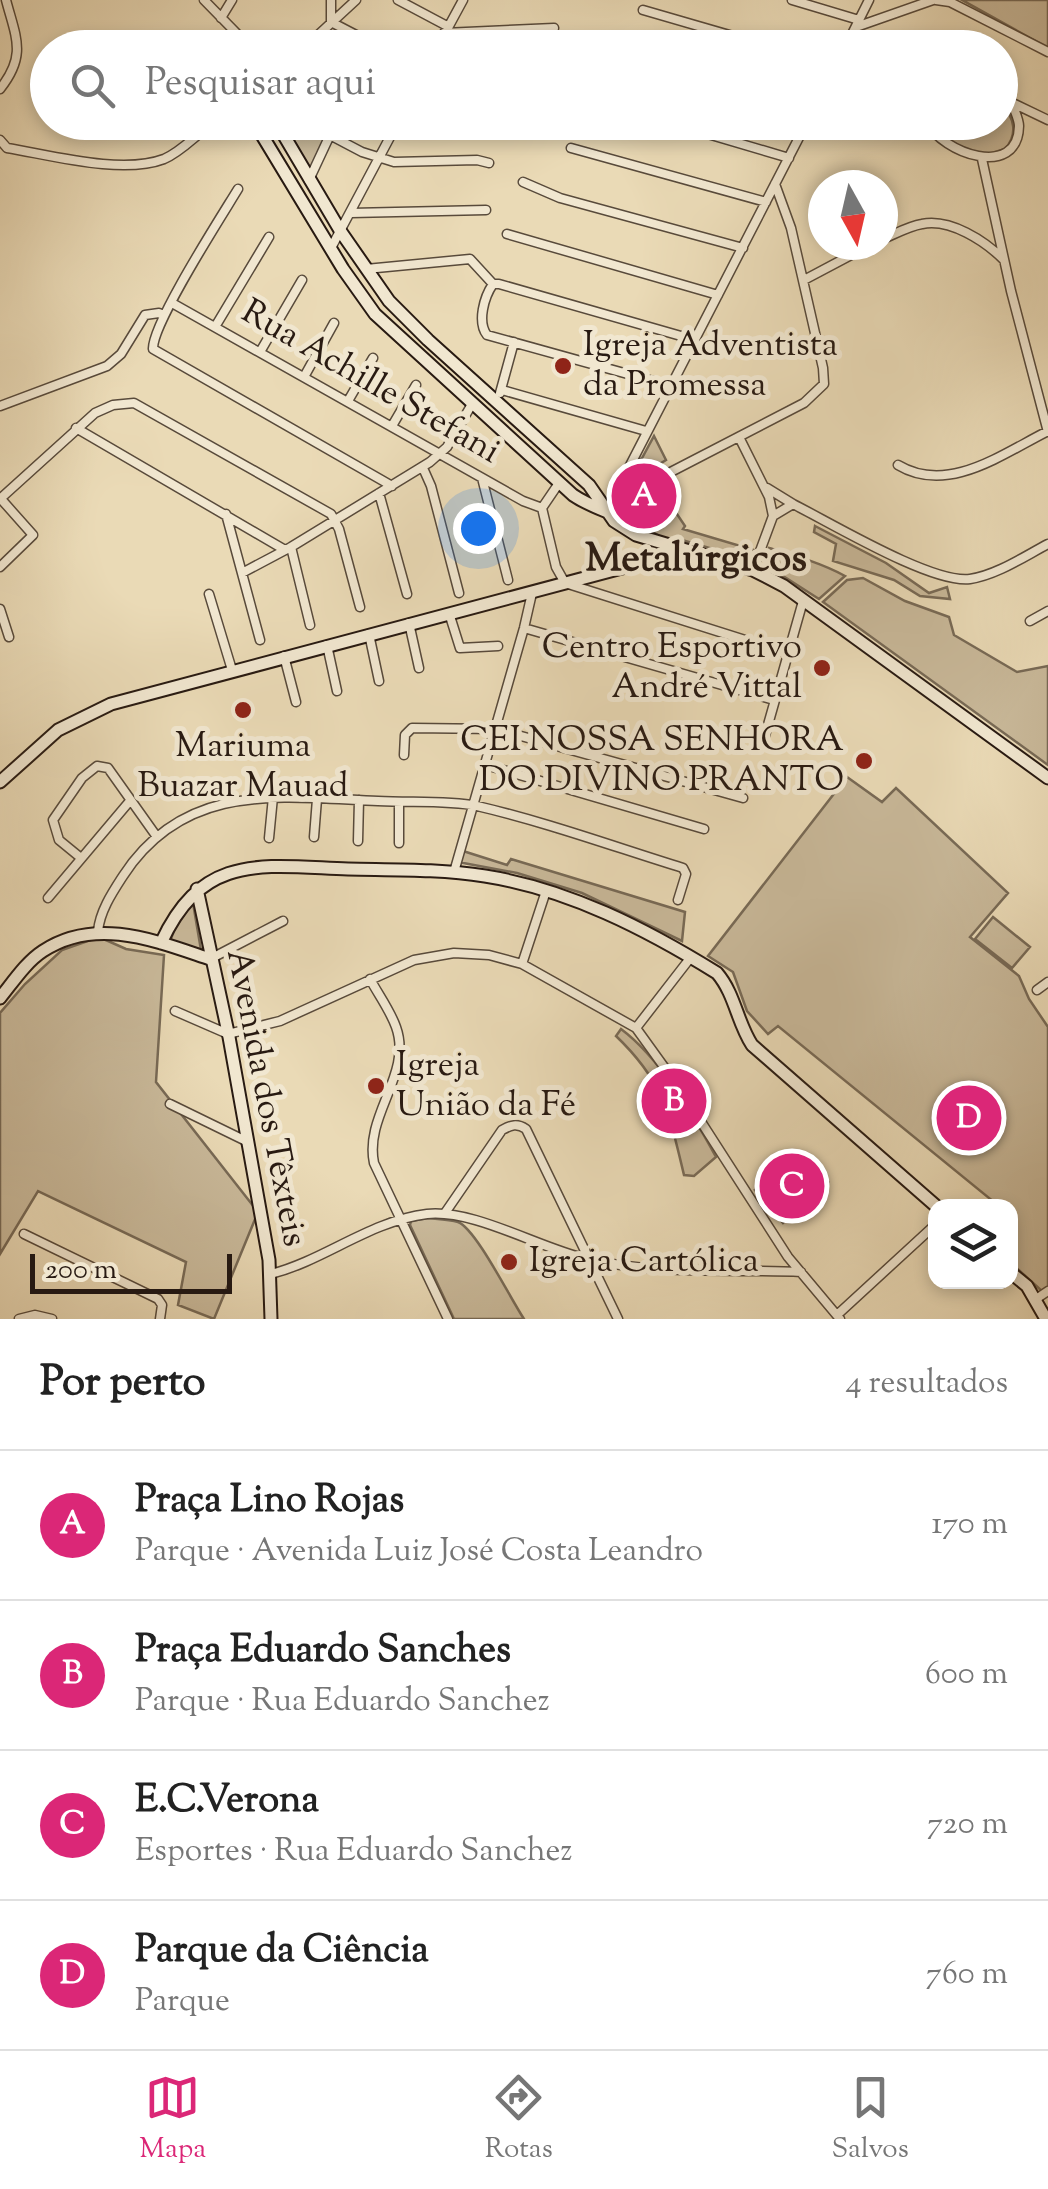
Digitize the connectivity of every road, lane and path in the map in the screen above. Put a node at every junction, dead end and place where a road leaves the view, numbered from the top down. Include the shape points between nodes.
1 (6, 0) edge
2 (204, 0) edge
3 (232, 0) edge
4 (332, 0) edge
5 (356, 0) edge
6 (398, 0) edge
7 (464, 0) edge
8 (792, 0) edge
9 (868, 0) edge
10 (934, 0) edge
11 (820, 4) edge
12 (643, 10) dead end
13 (220, 18) junction
14 (332, 22) junction
15 (858, 24) junction
16 (554, 28) dead end
17 (233, 30) edge
18 (323, 30) edge
19 (347, 30) edge
20 (445, 30) junction
21 (712, 30) edge
22 (855, 30) edge
23 (1005, 30) edge
24 (1018, 37) edge
25 (1048, 52) edge
26 (0, 89) edge
27 (1018, 106) edge
28 (1043, 118) edge
29 (1018, 122) edge
30 (1019, 125) joint
31 (191, 140) edge
32 (265, 140) edge
33 (286, 140) edge
34 (328, 140) edge
35 (341, 140) edge
36 (388, 140) edge
37 (728, 140) edge
38 (798, 140) edge
39 (944, 140) edge
40 (1012, 140) edge
41 (2, 148) edge
42 (571, 148) dead end
43 (379, 158) junction
44 (789, 158) junction
45 (982, 159) junction
46 (488, 163) dead end
47 (309, 180) junction
48 (523, 182) dead end
49 (776, 184) junction
50 (238, 189) dead end
51 (766, 202) junction
52 (486, 210) dead end
53 (351, 213) junction
54 (997, 226) junction
55 (341, 232) junction
56 (507, 234) dead end
57 (898, 234) edge
58 (269, 237) dead end
59 (983, 242) junction
60 (332, 248) junction
61 (743, 248) junction
62 (842, 260) edge
63 (1004, 260) junction
64 (366, 269) junction
65 (302, 280) dead end
66 (804, 280) junction
67 (491, 287) junction
68 (718, 295) junction
69 (389, 301) junction
70 (172, 303) junction
71 (375, 314) junction
72 (164, 316) junction
73 (334, 324) dead end
74 (215, 327) junction
75 (695, 340) junction
76 (514, 342) junction
77 (260, 352) junction
78 (373, 358) dead end
79 (304, 377) junction
80 (416, 385) dead end
81 (671, 386) junction
82 (498, 395) junction
83 (348, 401) junction
84 (472, 404) junction
85 (0, 406) edge
86 (392, 426) junction
87 (76, 428) junction
88 (646, 431) junction
89 (1048, 432) edge
90 (739, 437) junction
91 (440, 454) junction
92 (898, 464) dead end
93 (423, 468) junction
94 (663, 476) dead end
95 (482, 478) junction
96 (559, 483) junction
97 (588, 484) junction
98 (392, 486) junction
99 (764, 486) junction
100 (380, 493) junction
101 (578, 498) junction
102 (0, 499) edge
103 (793, 504) junction
104 (542, 508) junction
105 (607, 510) junction
106 (226, 513) junction
107 (773, 516) junction
108 (336, 520) junction
109 (1048, 544) edge
110 (668, 545) junction
111 (288, 549) junction
112 (686, 552) junction
113 (656, 557) junction
114 (0, 566) edge
115 (752, 570) junction
116 (242, 573) junction
117 (508, 580) dead end
118 (564, 583) junction
119 (459, 592) dead end
120 (532, 592) junction
121 (209, 594) dead end
122 (407, 594) dead end
123 (803, 601) junction
124 (360, 607) dead end
125 (0, 608) edge
126 (1048, 612) edge
127 (449, 613) junction
128 (1030, 621) dead end
129 (409, 623) junction
130 (310, 625) dead end
131 (524, 628) junction
132 (369, 634) junction
133 (9, 637) dead end
134 (260, 640) dead end
135 (327, 645) junction
136 (498, 646) dead end
137 (786, 654) junction
138 (284, 656) junction
139 (419, 668) dead end
140 (232, 670) junction
141 (378, 681) dead end
142 (338, 691) dead end
143 (774, 700) junction
144 (296, 702) dead end
145 (496, 729) junction
146 (764, 739) dead end
147 (404, 755) dead end
148 (486, 765) junction
149 (1048, 778) edge
150 (0, 782) edge
151 (273, 796) junction
152 (317, 798) junction
153 (743, 798) dead end
154 (359, 800) junction
155 (130, 802) junction
156 (399, 802) junction
157 (474, 806) junction
158 (704, 828) dead end
159 (156, 837) junction
160 (314, 837) dead end
161 (269, 838) dead end
162 (358, 841) dead end
163 (400, 843) dead end
164 (81, 858) junction
165 (454, 872) junction
166 (198, 888) junction
167 (546, 892) junction
168 (48, 898) dead end
169 (678, 900) dead end
170 (283, 920) dead end
171 (98, 932) junction
172 (161, 943) junction
173 (691, 957) junction
174 (210, 959) junction
175 (522, 964) junction
176 (370, 979) junction
177 (1048, 982) edge
178 (1037, 990) dead end
179 (0, 998) edge
180 (176, 1011) dead end
181 (636, 1028) junction
182 (228, 1034) junction
183 (170, 1104) dead end
184 (248, 1142) junction
185 (928, 1199) edge
186 (445, 1213) junction
187 (400, 1219) junction
188 (928, 1232) edge
189 (24, 1234) dead end
190 (587, 1259) junction
191 (800, 1272) junction
192 (271, 1274) junction
193 (1018, 1280) edge
194 (1048, 1291) edge
195 (1036, 1299) junction
196 (838, 1317) edge
197 (19, 1319) edge
198 (52, 1319) edge
199 (160, 1319) edge
200 (271, 1319) edge
201 (448, 1319) edge
202 (618, 1319) edge
203 (1046, 1319) edge

1 - 26 street via 19,56
2 - 13 street
3 - 13 street
4 - 14 street
5 - 14 street
6 - 20 street
7 - 20 street
8 - 11 street
9 - 15 street
10 - 15 street
10 - 23 street
11 - 15 street
12 - 21 street
13 - 17 street
14 - 18 street
14 - 19 street
15 - 22 street
16 - 20 street
24 - 25 street
27 - 28 street
28 - 30 street
29 - 30 street
31 - 41 street via 167,158 120,164
32 - 60 main road
33 - 47 main road
34 - 47 street
35 - 43 street
36 - 43 street
37 - 44 street
38 - 44 street
39 - 45 street
40 - 45 street
42 - 51 street
43 - 46 street
43 - 53 street
44 - 49 street
45 - 54 street
47 - 55 main road
48 - 61 street
49 - 51 street
49 - 66 street
50 - 70 street
51 - 61 street
52 - 53 street
53 - 55 street
54 - 59 street
54 - 63 street
55 - 60 street
55 - 64 main road
56 - 68 street
57 - 59 street via 927,223
58 - 74 street
59 - 63 street
60 - 71 main road
61 - 68 street
62 - 66 street
63 - 89 street
64 - 67 street via 473,260
64 - 69 main road
65 - 77 street
66 - 90 street via 824,384 804,403
67 - 75 street
67 - 76 street via 481,322 488,336
68 - 75 street
69 - 71 main road
69 - 82 main road
70 - 72 street
70 - 74 street, Rua Achille Stefani
71 - 84 main road
72 - 85 street via 145,315 106,366
72 - 98 street via 153,350
73 - 79 street
74 - 77 street, Rua Achille Stefani
75 - 81 street
76 - 81 street
76 - 82 street
77 - 79 street, Rua Achille Stefani
78 - 83 street
79 - 83 street, Rua Achille Stefani
80 - 86 street
81 - 88 street
82 - 88 street
82 - 97 main road
83 - 86 street, Rua Achille Stefani
84 - 91 street
84 - 96 main road
86 - 91 street, Rua Achille Stefani
87 - 102 street
87 - 106 street
87 - 108 street via 94,413 134,402
88 - 105 street
89 - 92 street via 949,476 920,476
90 - 94 street
90 - 99 street
91 - 93 street
91 - 95 street, Rua Achille Stefani
93 - 98 street
93 - 119 street
95 - 104 street, Rua Achille Stefani
95 - 117 street
96 - 101 main road
96 - 104 street
97 - 101 main road
97 - 105 main road
98 - 100 street
99 - 103 street
99 - 107 street
100 - 108 street
100 - 122 street
101 - 105 main road
102 - 114 street via 33,535
103 - 107 street
103 - 109 street via 950,578 983,576
104 - 118 street
105 - 110 main road
106 - 111 street
106 - 116 street
107 - 115 street
108 - 111 street
108 - 124 street
110 - 112 main road
110 - 113 main road
111 - 116 street
111 - 130 street
112 - 113 main road
112 - 115 main road
113 - 118 main road
115 - 123 main road
116 - 134 street
118 - 120 main road
118 - 137 street
120 - 127 main road
120 - 131 street
121 - 140 street
123 - 137 street
123 - 149 main road
125 - 133 street
126 - 128 street
127 - 129 main road
127 - 136 street via 460,648
129 - 132 main road
129 - 139 street
131 - 143 street
131 - 145 street
132 - 135 main road
132 - 141 street
135 - 138 main road
135 - 142 street
137 - 143 street
138 - 140 main road
138 - 144 street
140 - 150 main road via 72,720
143 - 146 street
145 - 147 street via 412,728
145 - 148 street
145 - 153 street
148 - 157 street
148 - 158 street
151 - 152 street
151 - 159 street via 206,807
151 - 161 street
152 - 154 street
152 - 160 street
154 - 156 street
154 - 162 street
155 - 159 street
155 - 164 street
155 - 164 street via 105,766 82,778 53,820 59,840
156 - 157 street
156 - 163 street
157 - 165 street
157 - 169 street via 683,868
159 - 171 street via 114,888
164 - 168 street
165 - 166 main road via 258,866
165 - 167 main road
166 - 172 main road
166 - 174 main road, Avenida dos Têxteis
167 - 173 main road via 578,900
167 - 175 street
170 - 174 street
171 - 172 main road
171 - 179 main road via 43,951
172 - 174 main road
173 - 181 street
173 - 185 main road via 726,983 740,1025 763,1057
174 - 182 main road, Avenida dos Têxteis
175 - 176 street via 454,954 414,960
175 - 181 street
176 - 182 street via 280,1021
176 - 187 street via 399,1040 372,1151
177 - 178 street
180 - 182 street
181 - 191 street
182 - 184 main road, Avenida dos Têxteis
183 - 184 street
184 - 192 main road, Avenida dos Têxteis
186 - 187 street
186 - 190 street
186 - 190 street via 502,1130 520,1126
187 - 192 street
187 - 201 street
188 - 196 street
189 - 199 street via 148,1293 162,1305
190 - 191 street
190 - 202 street
191 - 196 street
192 - 200 main road, Avenida dos Têxteis
193 - 195 main road
194 - 195 street
195 - 203 main road
197 - 198 street

